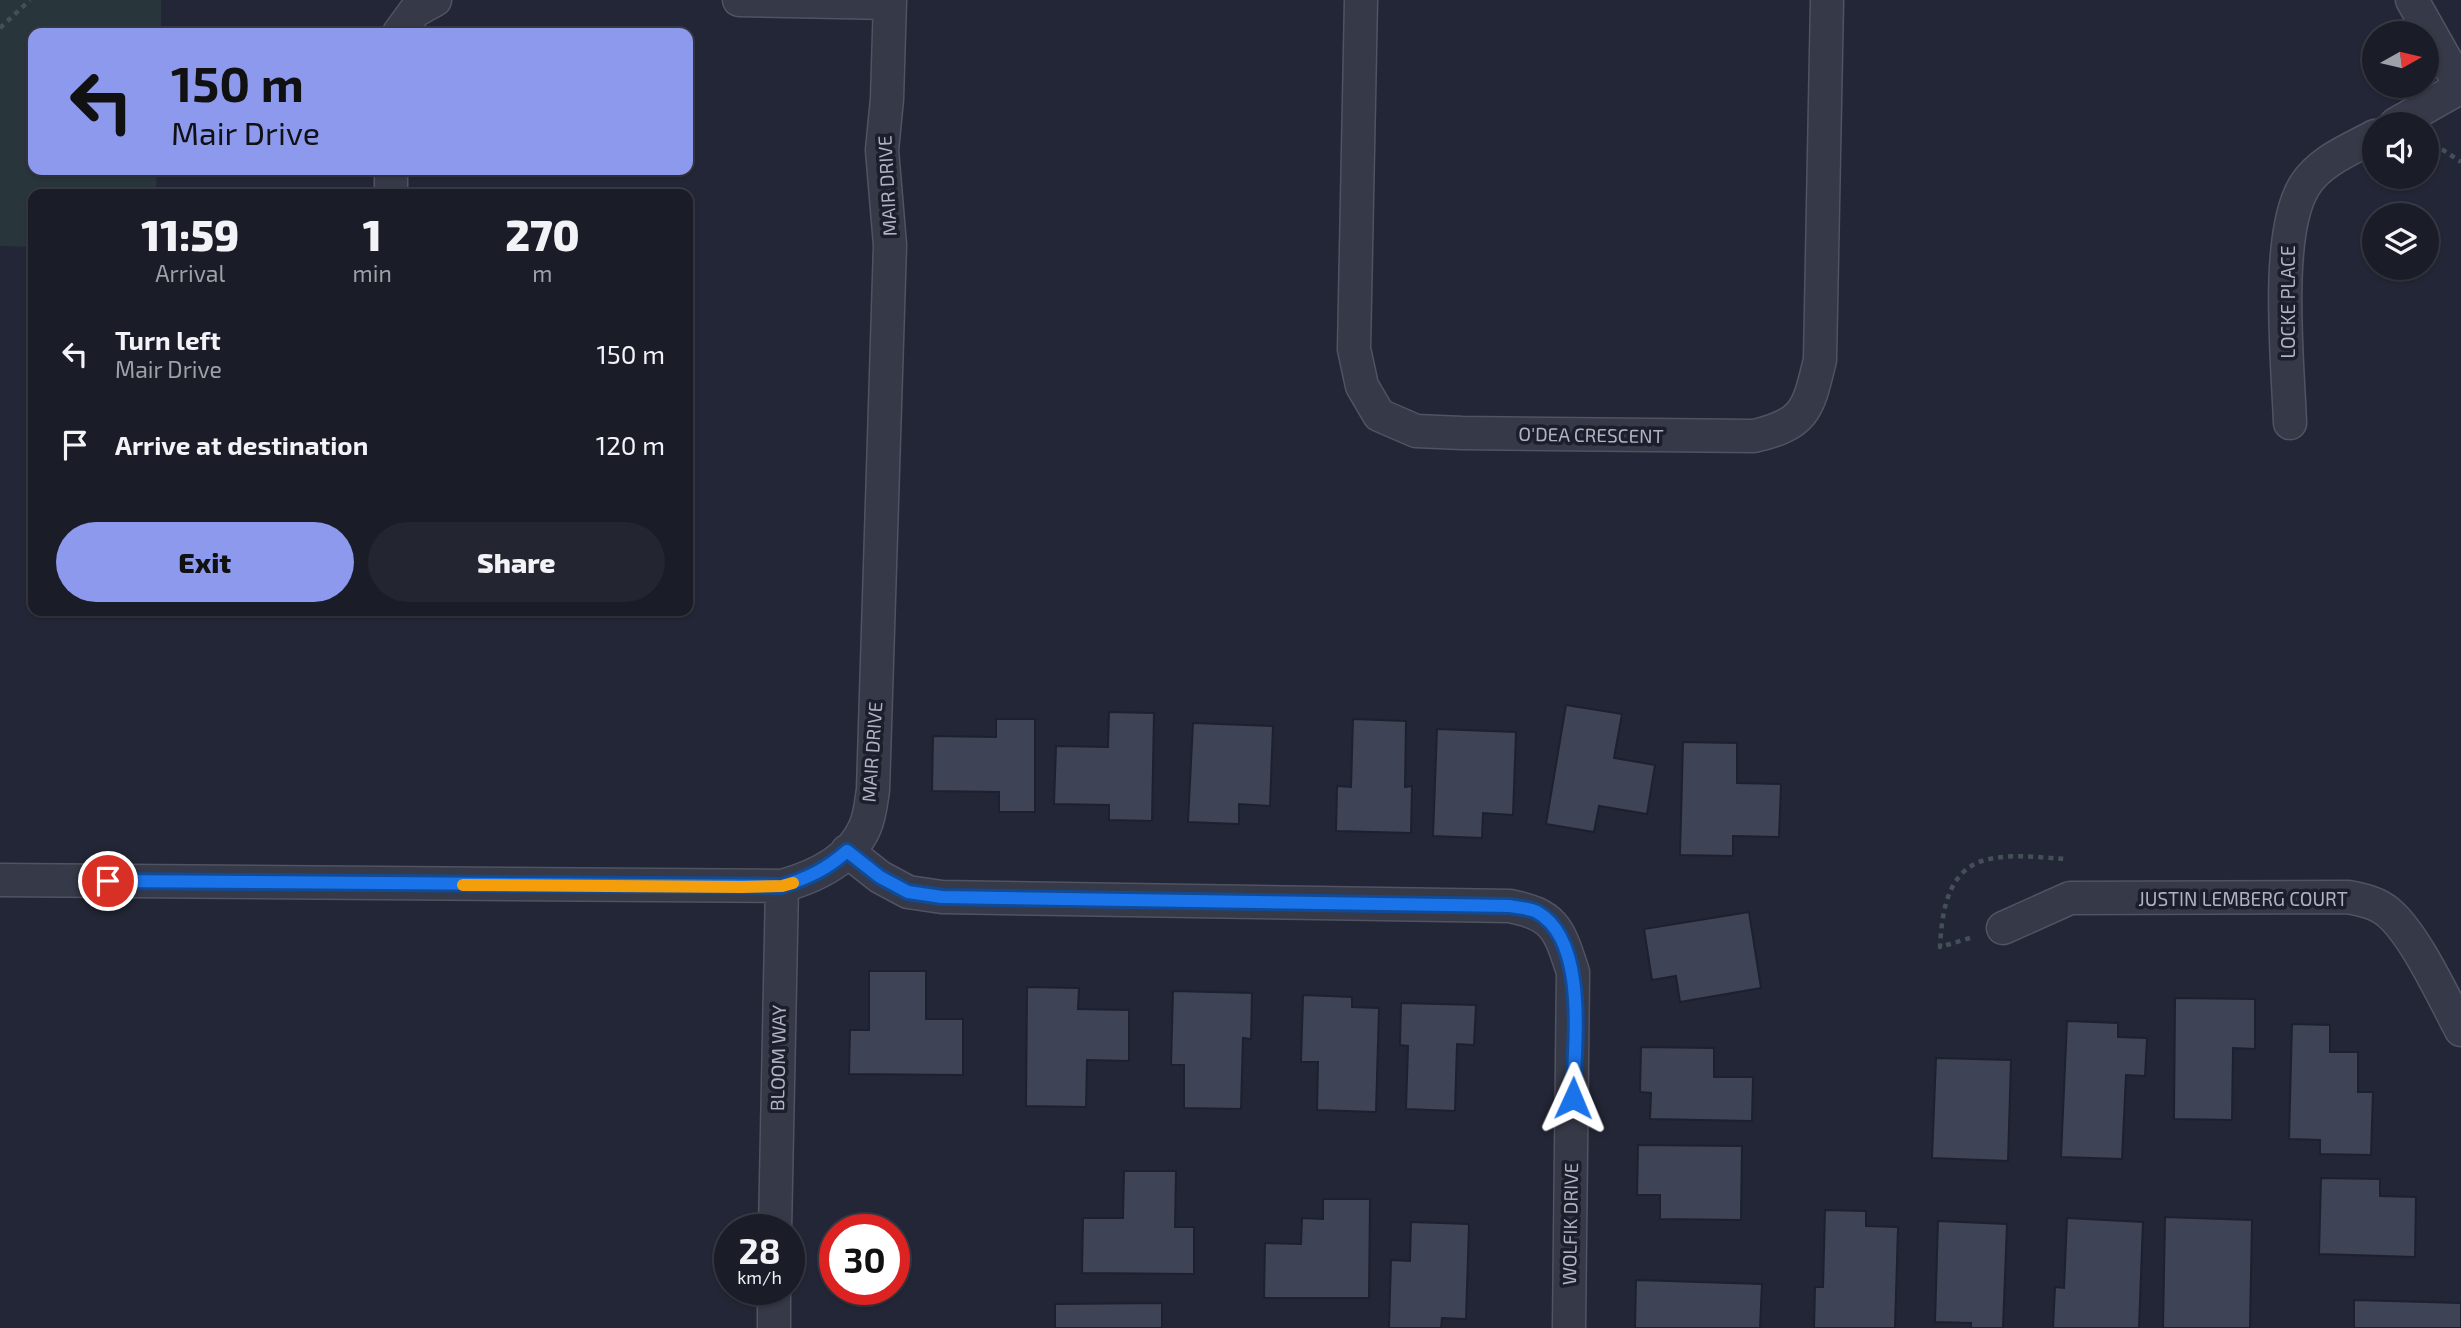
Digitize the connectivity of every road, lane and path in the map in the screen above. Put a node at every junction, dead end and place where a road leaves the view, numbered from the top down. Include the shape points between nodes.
1 (30, 0) edge
2 (435, 0) edge
3 (739, 0) edge
4 (1361, 0) edge
5 (1827, 0) edge
6 (2412, 0) edge
7 (890, 1) edge
8 (0, 28) edge
9 (403, 28) edge
10 (2461, 87) edge
11 (2417, 112) edge
12 (2362, 143) edge
13 (2439, 150) edge
14 (2461, 162) edge
15 (2290, 423) dead end
16 (847, 851) junction
17 (0, 880) edge
18 (782, 886) junction
19 (2003, 928) dead end
20 (2461, 1030) edge
21 (775, 1214) edge
22 (774, 1305) edge
23 (774, 1328) edge
24 (1569, 1328) edge

1 - 8 path
2 - 9 street via 415,11
3 - 7 street
4 - 5 street, O'DEA CRESCENT via 1354,349 1362,386 1379,415 1416,431 1754,436 1779,430 1802,416 1819,360
6 - 10 street
7 - 16 street, MAIR DRIVE via 882,150 890,245 873,790 865,827
10 - 11 street
12 - 15 street, LOCKE PLACE via 2325,164 2306,183 2294,208 2287,241
13 - 14 path
16 - 18 street, MAIR DRIVE via 827,869
16 - 24 street, WOLFIK DRIVE via 908,892 942,897 1496,906 1536,911 1554,926 1573,972
17 - 18 street, MAIR DRIVE
18 - 21 street, BLOOM WAY
19 - 20 street, JUSTIN LEMBERG COURT via 2070,898 2348,897 2388,912 2403,927
22 - 23 street

